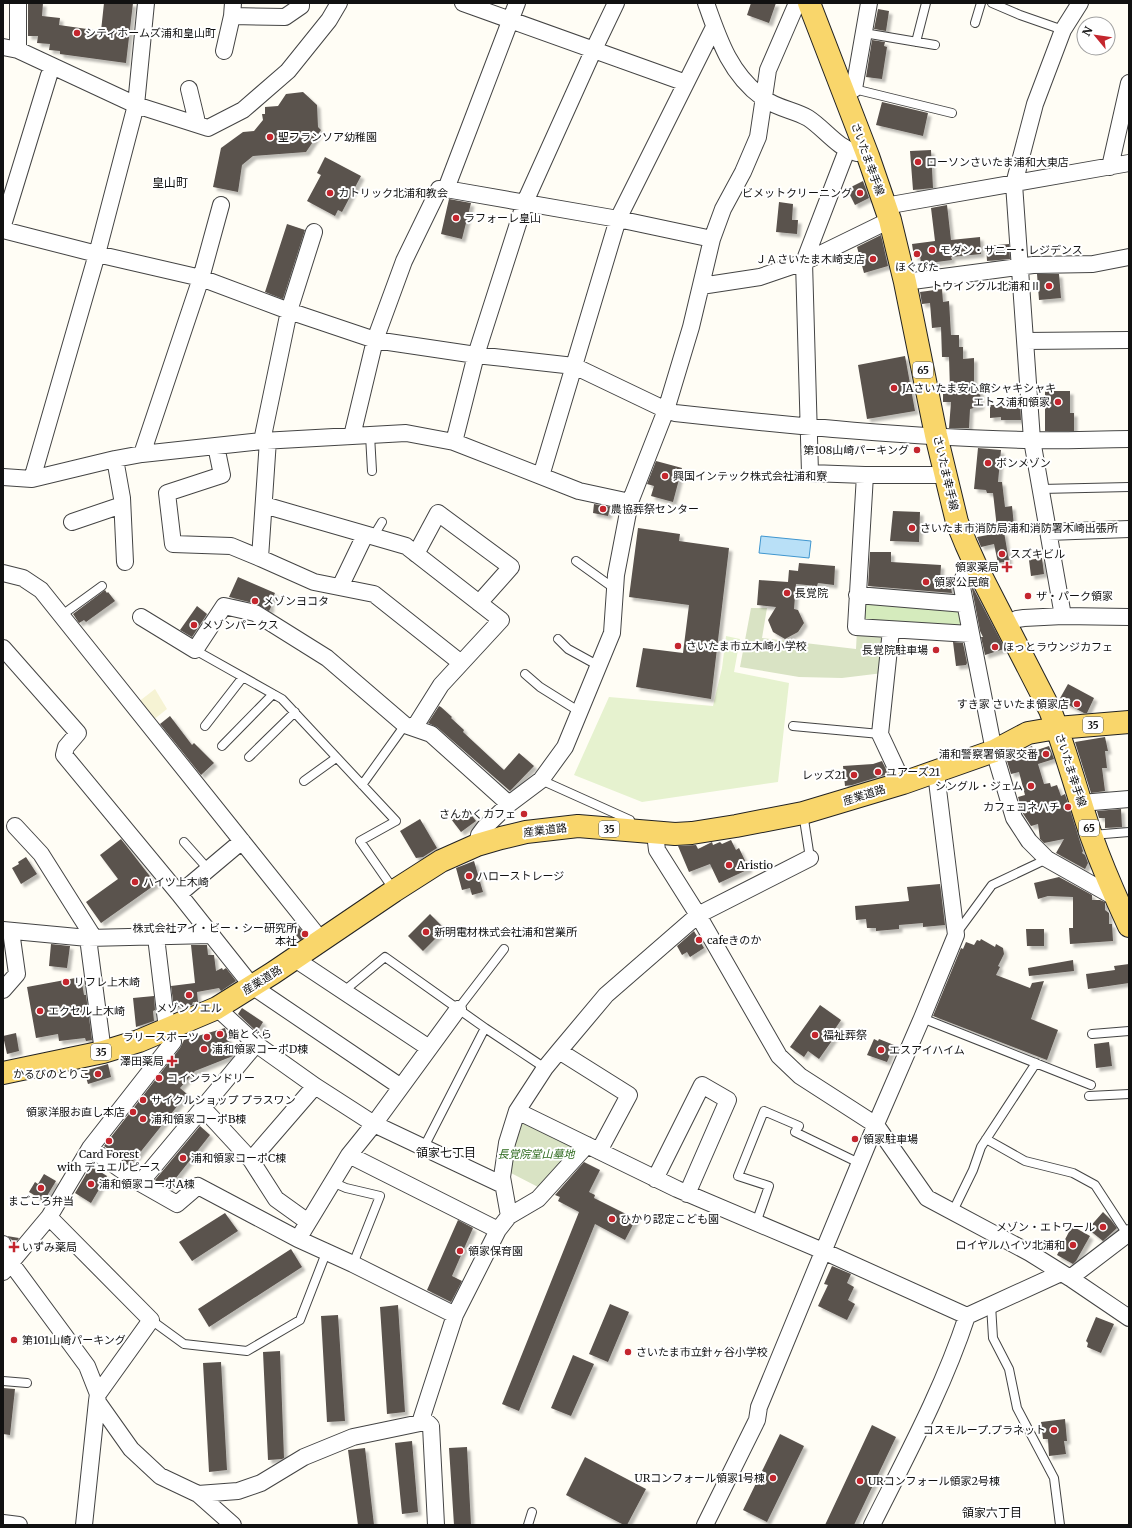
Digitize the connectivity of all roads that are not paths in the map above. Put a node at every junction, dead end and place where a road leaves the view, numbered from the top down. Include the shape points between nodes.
1 (18, 3) edge
2 (146, 3) edge
3 (301, 3) edge
4 (339, 3) edge
5 (463, 3) edge
6 (517, 3) edge
7 (616, 3) edge
8 (706, 3) edge
9 (797, 3) edge
10 (809, 3) edge
11 (869, 3) edge
12 (926, 3) edge
13 (981, 3) edge
14 (992, 3) edge
15 (1080, 3) edge
16 (232, 10) edge
17 (511, 20) junction
18 (976, 23) dead end
19 (714, 27) junction
20 (1063, 30) junction
21 (864, 33) junction
22 (916, 42) junction
23 (935, 45) dead end
24 (11, 48) edge
25 (594, 49) junction
26 (224, 51) dead end
27 (49, 75) dead end
28 (686, 83) junction
29 (1129, 83) edge
30 (188, 89) dead end
31 (849, 91) junction
32 (764, 99) junction
33 (136, 105) junction
34 (952, 113) dead end
35 (194, 123) junction
36 (847, 150) junction
37 (868, 156) junction
38 (1129, 163) edge
39 (1110, 167) junction
40 (1014, 184) junction
41 (446, 189) junction
42 (525, 202) junction
43 (221, 205) dead end
44 (888, 213) junction
45 (618, 219) junction
46 (3, 225) edge
47 (3, 230) edge
48 (314, 232) dead end
49 (712, 239) junction
50 (97, 254) junction
51 (1129, 257) edge
52 (804, 262) junction
53 (1020, 267) junction
54 (201, 278) junction
55 (905, 282) junction
56 (701, 286) junction
57 (289, 311) junction
58 (375, 340) junction
59 (1129, 340) edge
60 (1025, 341) junction
61 (476, 355) junction
62 (574, 366) junction
63 (666, 410) junction
64 (808, 427) junction
65 (370, 434) junction
66 (936, 435) junction
67 (352, 436) junction
68 (1129, 439) edge
69 (265, 440) junction
70 (1032, 440) junction
71 (454, 442) junction
72 (216, 446) junction
73 (142, 454) junction
74 (115, 459) junction
75 (372, 471) dead end
76 (946, 475) junction
77 (541, 476) junction
78 (865, 476) junction
79 (3, 477) edge
80 (32, 478) junction
81 (1129, 487) edge
82 (1041, 489) junction
83 (630, 502) junction
84 (122, 505) junction
85 (264, 505) junction
86 (72, 522) dead end
87 (382, 522) dead end
88 (1129, 529) edge
89 (1048, 532) junction
90 (369, 536) junction
91 (416, 554) junction
92 (260, 558) junction
93 (576, 561) dead end
94 (125, 562) dead end
95 (975, 564) junction
96 (3, 573) edge
97 (102, 586) dead end
98 (340, 587) junction
99 (615, 589) junction
100 (858, 595) junction
101 (479, 603) junction
102 (965, 604) junction
103 (62, 615) junction
104 (1063, 616) junction
105 (141, 617) dead end
106 (1129, 617) edge
107 (1007, 624) junction
108 (891, 630) junction
109 (970, 634) junction
110 (558, 639) dead end
111 (3, 648) edge
112 (194, 650) junction
113 (461, 663) junction
114 (599, 666) junction
115 (524, 674) dead end
116 (243, 677) junction
117 (273, 694) junction
118 (294, 712) junction
119 (580, 712) junction
120 (1129, 722) edge
121 (205, 726) dead end
122 (793, 726) dead end
123 (409, 727) junction
124 (1057, 728) junction
125 (880, 734) junction
126 (222, 746) dead end
127 (994, 751) junction
128 (249, 757) dead end
129 (336, 758) junction
130 (936, 773) junction
131 (541, 780) junction
132 (304, 781) dead end
133 (903, 783) junction
134 (362, 786) junction
135 (1129, 799) edge
136 (1081, 803) junction
137 (509, 804) junction
138 (803, 813) junction
139 (15, 826) dead end
140 (1129, 832) edge
141 (645, 833) junction
142 (1092, 835) junction
143 (242, 841) junction
144 (184, 842) dead end
145 (477, 845) junction
146 (810, 858) joint
147 (1047, 859) junction
148 (208, 869) junction
149 (394, 891) junction
150 (179, 894) junction
151 (1116, 898) junction
152 (698, 915) junction
153 (1129, 926) edge
154 (7, 931) edge
155 (211, 935) junction
156 (956, 935) junction
157 (156, 937) junction
158 (91, 938) junction
159 (321, 940) junction
160 (504, 949) dead end
161 (295, 959) junction
162 (252, 986) junction
163 (4, 987) edge
164 (344, 991) junction
165 (217, 1008) junction
166 (458, 1010) junction
167 (922, 1018) junction
168 (485, 1028) junction
169 (167, 1029) junction
170 (1129, 1031) edge
171 (1092, 1034) dead end
172 (256, 1044) junction
173 (429, 1048) junction
174 (559, 1051) junction
175 (103, 1052) junction
176 (1036, 1063) junction
177 (545, 1068) junction
178 (3, 1073) edge
179 (1091, 1085) dead end
180 (315, 1086) junction
181 (401, 1087) junction
182 (1129, 1094) edge
183 (1089, 1096) dead end
184 (202, 1107) junction
185 (517, 1111) junction
186 (374, 1124) junction
187 (876, 1125) junction
188 (986, 1138) junction
189 (424, 1147) junction
190 (90, 1148) junction
191 (593, 1148) junction
192 (349, 1154) junction
193 (251, 1160) junction
194 (859, 1163) junction
195 (655, 1178) junction
196 (332, 1182) junction
197 (140, 1183) junction
198 (503, 1185) junction
199 (687, 1194) junction
200 (953, 1211) junction
201 (508, 1216) junction
202 (49, 1217) junction
203 (308, 1222) junction
204 (756, 1223) junction
205 (498, 1230) junction
206 (1128, 1233) edge
207 (298, 1239) junction
208 (3, 1244) edge
209 (823, 1251) junction
210 (326, 1253) junction
211 (353, 1264) junction
212 (7, 1267) edge
213 (1066, 1276) junction
214 (991, 1305) junction
215 (455, 1315) junction
216 (967, 1316) junction
217 (1129, 1318) edge
218 (152, 1320) junction
219 (3, 1382) edge
220 (27, 1384) dead end
221 (97, 1398) junction
222 (420, 1423) junction
223 (198, 1494) junction
224 (532, 1512) dead end
225 (3, 1523) edge
226 (19, 1525) edge
227 (84, 1525) edge
228 (233, 1525) edge
229 (436, 1525) edge
230 (528, 1525) edge
231 (705, 1525) edge
232 (872, 1525) edge
233 (1060, 1525) edge

1 - 24 street
2 - 33 street
3 - 16 street via 301,6 285,17
4 - 35 street via 329,20 288,71 243,110 208,128
5 - 17 street
6 - 17 street
7 - 25 street
8 - 19 street
9 - 32 street via 768,70
10 - 31 main road, さいたま幸手線 / 65
11 - 21 street
12 - 22 lane
13 - 18 lane
14 - 20 lane via 1020,16
15 - 20 street
16 - 26 street
17 - 25 street
17 - 41 street
19 - 28 street
19 - 32 street via 723,51 743,80
20 - 40 street via 1034,104
21 - 22 lane
21 - 31 street
22 - 23 lane
24 - 33 street
25 - 28 street
25 - 42 street
27 - 46 street
28 - 45 street
29 - 39 street
30 - 35 street via 196,118
31 - 34 lane
31 - 37 main road, さいたま幸手線 / 65
32 - 36 street via 808,118
32 - 49 street via 758,137 723,209
33 - 35 street
33 - 50 street
36 - 37 street
36 - 52 street
37 - 44 main road, さいたま幸手線 / 65
38 - 39 street
39 - 40 street
40 - 44 street
40 - 53 street
41 - 42 street
41 - 58 street via 439,189 404,262
42 - 45 street
42 - 61 street
43 - 54 street
44 - 52 street
44 - 55 main road, さいたま幸手線 / 65
45 - 49 street
45 - 62 street
47 - 50 street
48 - 57 street
49 - 56 street
50 - 54 street
50 - 80 street
51 - 53 street via 1093,264
52 - 56 street via 760,276
52 - 64 street
53 - 55 street
53 - 60 street
54 - 57 street
54 - 73 street
55 - 66 main road, さいたま幸手線 / 65
56 - 63 street
57 - 58 street
57 - 69 street
58 - 61 street
58 - 67 street
59 - 60 street
60 - 70 street
61 - 62 street
61 - 71 street
62 - 63 street
62 - 77 street
63 - 64 street
63 - 83 street
64 - 66 street
64 - 78 street via 810,473
65 - 67 street
65 - 71 street via 406,432
65 - 75 lane
66 - 70 street
66 - 76 main road, さいたま幸手線 / 65
67 - 69 street
68 - 70 street
69 - 72 street
69 - 85 street
70 - 82 street
71 - 77 street
72 - 73 street
72 - 92 street via 222,475 167,493 173,544 232,546
73 - 74 street
74 - 80 street
74 - 84 street
76 - 78 street
76 - 95 main road, さいたま幸手線 / 65 via 957,522
77 - 83 street via 579,491
78 - 100 street
79 - 80 street
81 - 82 lane
82 - 89 street
83 - 99 street
84 - 86 street
84 - 94 street
85 - 90 street
85 - 92 street
87 - 90 lane
88 - 89 street
89 - 104 street
90 - 91 street via 406,546
90 - 98 street
91 - 101 street
91 - 101 street via 438,513 511,567
92 - 98 street via 314,582
93 - 99 lane
95 - 102 street via 961,582
95 - 107 main road, さいたま幸手線 / 65
96 - 103 street via 23,578 41,590
97 - 103 lane
98 - 113 street via 374,594
99 - 114 street via 612,633
100 - 102 street
100 - 108 street via 856,627
101 - 113 street via 501,620
102 - 109 street
103 - 143 street
104 - 106 street
104 - 107 street via 1016,619
105 - 112 street
107 - 124 main road, さいたま幸手線 / 65
108 - 109 street
108 - 125 street
109 - 127 street
110 - 114 lane via 568,649
111 - 150 street via 78,733 66,747 64,755
112 - 116 lane
112 - 123 street via 224,606 254,613 327,658
113 - 123 street
114 - 119 street
115 - 119 lane
116 - 117 lane
116 - 121 lane
117 - 118 lane via 282,699
117 - 126 lane
118 - 128 lane
118 - 129 lane
119 - 131 street via 565,747
120 - 124 main road, 産業道路 / 35
122 - 125 lane
123 - 134 lane
123 - 137 street via 431,734
124 - 127 main road, 産業道路 / 35 via 1028,733
124 - 136 main road, さいたま幸手線 / 65
125 - 133 street
127 - 130 main road, 産業道路 / 35
127 - 147 street via 1014,818 1029,841
129 - 132 lane
129 - 134 lane
130 - 133 main road, 産業道路 / 35
130 - 156 street
131 - 137 street
131 - 141 lane via 630,820
133 - 138 main road, 産業道路 / 35
134 - 149 lane via 396,822 360,841
135 - 136 street
136 - 142 main road, さいたま幸手線 / 65
137 - 145 street via 479,835
138 - 141 main road, 産業道路 / 35 via 692,833
138 - 146 lane
139 - 158 street via 41,854
140 - 142 lane
141 - 145 main road, 産業道路 / 35 via 578,826 520,833
141 - 152 street
142 - 151 main road, さいたま幸手線 / 65
143 - 148 street
143 - 159 street
144 - 148 lane
145 - 149 main road, 産業道路 / 35 via 441,861
146 - 152 street
147 - 151 street
147 - 156 lane via 992,885
148 - 150 street
149 - 159 main road, 産業道路 / 35
150 - 155 street
151 - 153 main road, さいたま幸手線 / 65
152 - 174 street via 606,995
152 - 187 street via 779,1056 800,1076
154 - 158 street
154 - 163 street via 17,974
155 - 157 street
155 - 162 street
156 - 167 street
157 - 158 street
157 - 169 street
158 - 175 street
159 - 161 main road, 産業道路 / 35
160 - 166 lane
161 - 162 main road, 産業道路 / 35
161 - 164 street
162 - 165 main road, 産業道路 / 35
162 - 181 street
164 - 166 lane via 385,957
164 - 173 street
165 - 169 main road, 産業道路 / 35
165 - 172 street
166 - 168 lane
166 - 173 street
167 - 176 lane
167 - 187 street
168 - 177 lane
168 - 189 lane
169 - 175 main road, 産業道路 / 35
169 - 190 street via 172,1042
170 - 171 lane
172 - 180 street
172 - 184 street
173 - 181 street
174 - 177 street
174 - 191 street via 629,1095
175 - 178 main road, 産業道路 / 35
176 - 179 lane
176 - 188 lane
177 - 185 street
180 - 186 street
180 - 193 street
181 - 186 street
182 - 183 lane
184 - 193 street
184 - 197 street
185 - 191 street
185 - 198 street via 507,1143
186 - 189 street
186 - 192 street
187 - 194 street
187 - 200 street via 927,1198
188 - 200 lane
188 - 206 lane via 1025,1161 1073,1173 1095,1185
189 - 198 street
190 - 197 street
190 - 202 street
191 - 195 street
191 - 201 street via 538,1199
192 - 196 street
192 - 205 street
193 - 203 street via 276,1199
194 - 204 lane via 795,1132 799,1126 764,1111 738,1176 769,1186
194 - 209 street
195 - 199 street
195 - 199 street via 702,1085 728,1100
196 - 203 street
196 - 211 lane via 380,1196
197 - 207 street via 177,1204 198,1186
198 - 201 street
199 - 204 street
200 - 213 street
201 - 205 street
202 - 212 street
202 - 218 street
203 - 207 street
204 - 209 street
205 - 215 street
206 - 213 street
207 - 210 street
208 - 212 street
209 - 216 street
209 - 231 street via 759,1407 757,1420
210 - 211 street
210 - 218 lane via 300,1320 247,1350 184,1344
211 - 215 street
212 - 221 street via 87,1366
213 - 214 street
213 - 217 street
214 - 216 street
214 - 233 lane via 993,1338 1009,1369 1017,1408 1054,1478
215 - 222 street
216 - 232 street via 918,1432
218 - 221 street
219 - 220 lane
221 - 223 street via 130,1449 160,1476
221 - 227 street
222 - 223 street via 353,1437 304,1457 261,1483 238,1491
222 - 229 street via 428,1423 431,1426
223 - 228 street
224 - 230 lane
225 - 226 street

